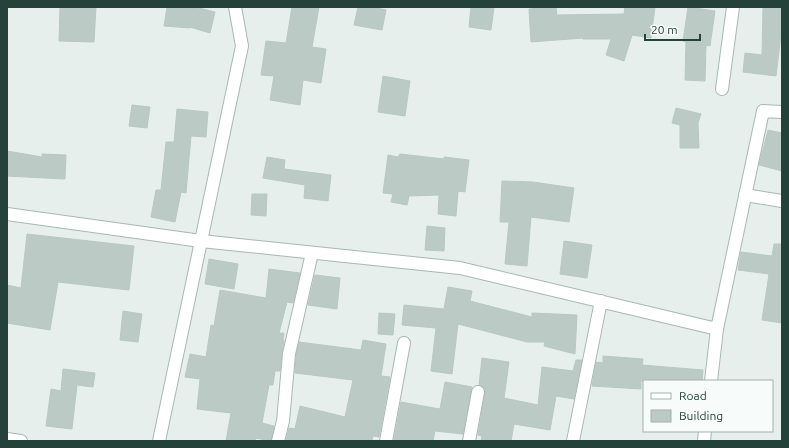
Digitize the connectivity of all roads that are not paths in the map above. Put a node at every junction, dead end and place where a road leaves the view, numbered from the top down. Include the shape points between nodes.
1 (235, 7) edge
2 (733, 7) edge
3 (722, 89) dead end
4 (782, 112) edge
5 (745, 195) junction
6 (782, 201) edge
7 (7, 214) edge
8 (201, 241) junction
9 (312, 253) junction
10 (601, 301) junction
11 (717, 329) junction
12 (404, 343) dead end
13 (711, 380) edge
14 (478, 392) dead end
15 (7, 439) edge
16 (21, 441) edge
17 (159, 441) edge
18 (278, 441) edge
19 (386, 441) edge
20 (469, 441) edge
21 (573, 441) edge

1 - 8 street via 242,46
2 - 3 street
4 - 5 street via 763,112
5 - 6 street
5 - 11 street
7 - 8 street
8 - 9 street
8 - 17 street
9 - 10 street via 460,268
9 - 18 street via 289,354 283,421
10 - 11 street
10 - 21 street
11 - 13 street
12 - 19 street
14 - 20 street
15 - 16 street

